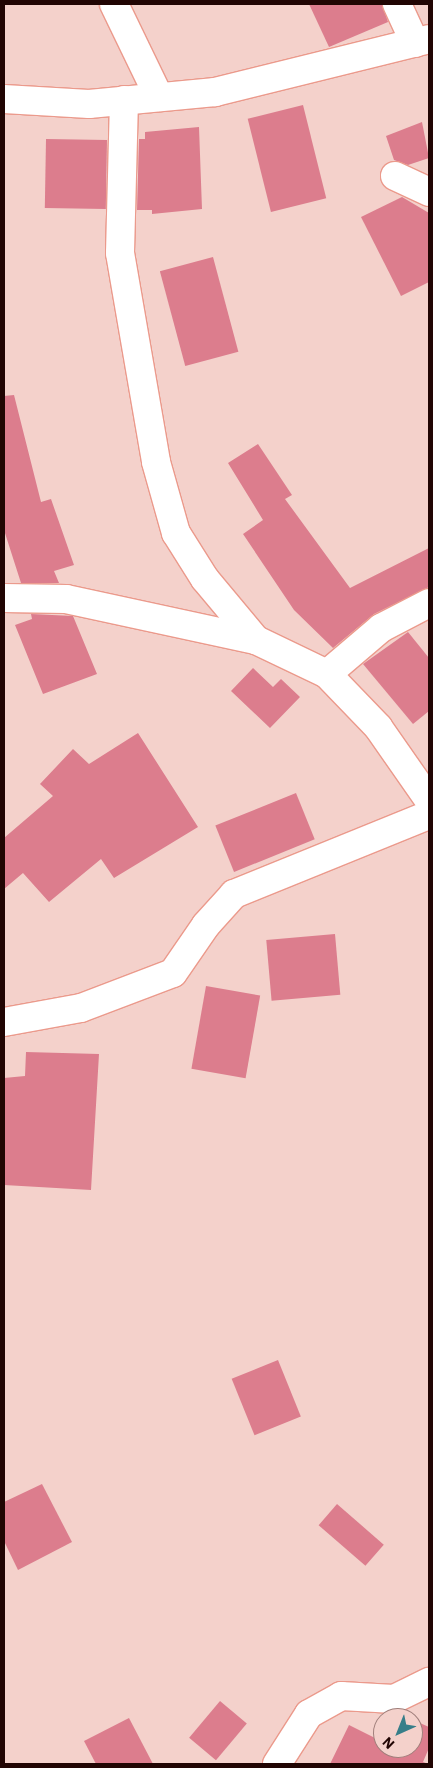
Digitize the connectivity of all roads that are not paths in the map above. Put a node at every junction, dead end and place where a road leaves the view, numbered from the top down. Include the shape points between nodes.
1 (114, 4) edge
2 (397, 4) edge
3 (422, 41) edge
4 (159, 97) junction
5 (4, 99) edge
6 (124, 100) junction
7 (395, 176) dead end
8 (429, 192) edge
9 (4, 598) edge
10 (429, 604) edge
11 (256, 640) junction
12 (327, 674) junction
13 (429, 800) edge
14 (429, 815) edge
15 (4, 1022) edge
16 (429, 1682) edge
17 (277, 1764) edge

1 - 4 street
2 - 3 street
3 - 4 street via 215,92
4 - 6 street
5 - 6 street via 89,104
6 - 11 street via 120,253 156,462 176,533 205,579
7 - 8 street
9 - 11 street via 66,599
10 - 12 street via 381,628
11 - 12 street
12 - 13 street via 378,727
14 - 15 street via 234,894 206,925 173,973 81,1008
16 - 17 street via 394,1700 341,1696 309,1714

